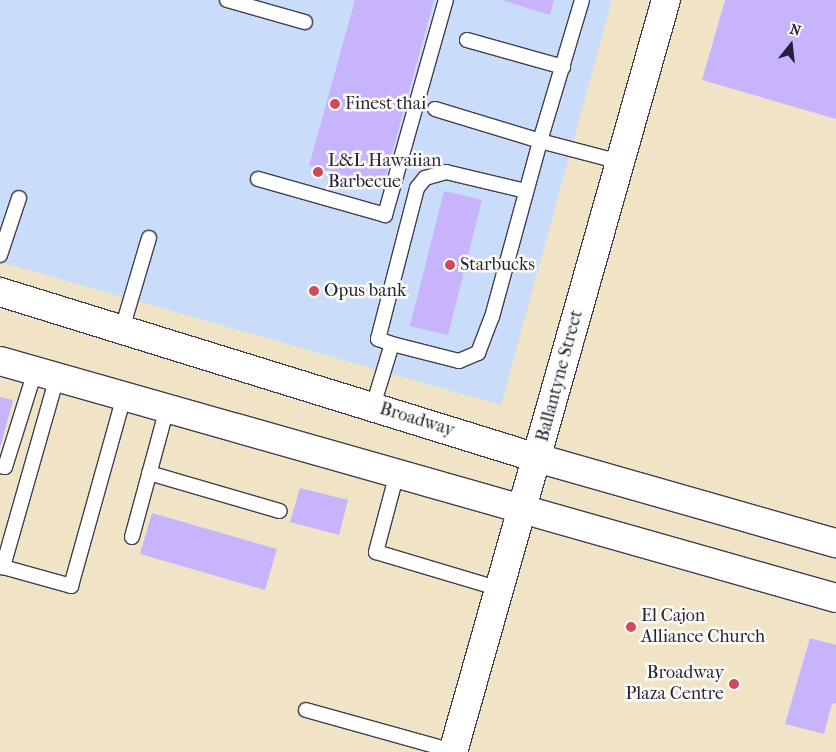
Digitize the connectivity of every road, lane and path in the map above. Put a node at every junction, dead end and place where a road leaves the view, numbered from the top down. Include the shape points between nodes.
1 (227, 0) edge
2 (446, 0) edge
3 (582, 0) edge
4 (666, 0) edge
5 (305, 22) dead end
6 (467, 40) dead end
7 (563, 67) junction
8 (435, 110) dead end
9 (540, 141) junction
10 (620, 162) junction
11 (258, 179) dead end
12 (526, 191) junction
13 (19, 198) dead end
14 (149, 238) dead end
15 (0, 255) edge
16 (0, 292) edge
17 (122, 329) junction
18 (392, 344) junction
19 (0, 361) edge
20 (46, 374) junction
21 (124, 396) junction
22 (373, 406) junction
23 (167, 408) junction
24 (537, 458) junction
25 (0, 466) edge
26 (149, 473) junction
27 (398, 473) junction
28 (523, 509) junction
29 (280, 511) dead end
30 (132, 537) dead end
31 (836, 543) edge
32 (500, 589) junction
33 (836, 598) edge
34 (306, 710) dead end
35 (453, 751) edge

1 - 5 lane
2 - 11 lane via 386,215
3 - 7 lane
4 - 10 main road, Ballantyne Street
6 - 7 lane
7 - 9 lane
8 - 9 lane
9 - 10 lane
9 - 12 lane
10 - 24 main road, Ballantyne Street
12 - 18 lane via 492,317 478,353 459,361
12 - 18 lane via 446,172 425,178 417,188 378,339
13 - 15 lane
14 - 17 lane
16 - 17 main road, Broadway
17 - 22 main road, Broadway
18 - 22 lane
19 - 20 main road
20 - 21 main road
20 - 21 lane via 2,567 54,582 71,586
20 - 25 lane via 5,467
21 - 23 main road
22 - 24 main road, Broadway
23 - 26 lane
23 - 27 main road
24 - 28 main road, Ballantyne Street
24 - 31 main road, Broadway
26 - 29 lane
26 - 30 lane
27 - 28 main road
27 - 32 lane via 376,552
28 - 32 main road, Ballantyne Street
28 - 33 main road
32 - 35 main road, Ballantyne Street
34 - 35 lane

